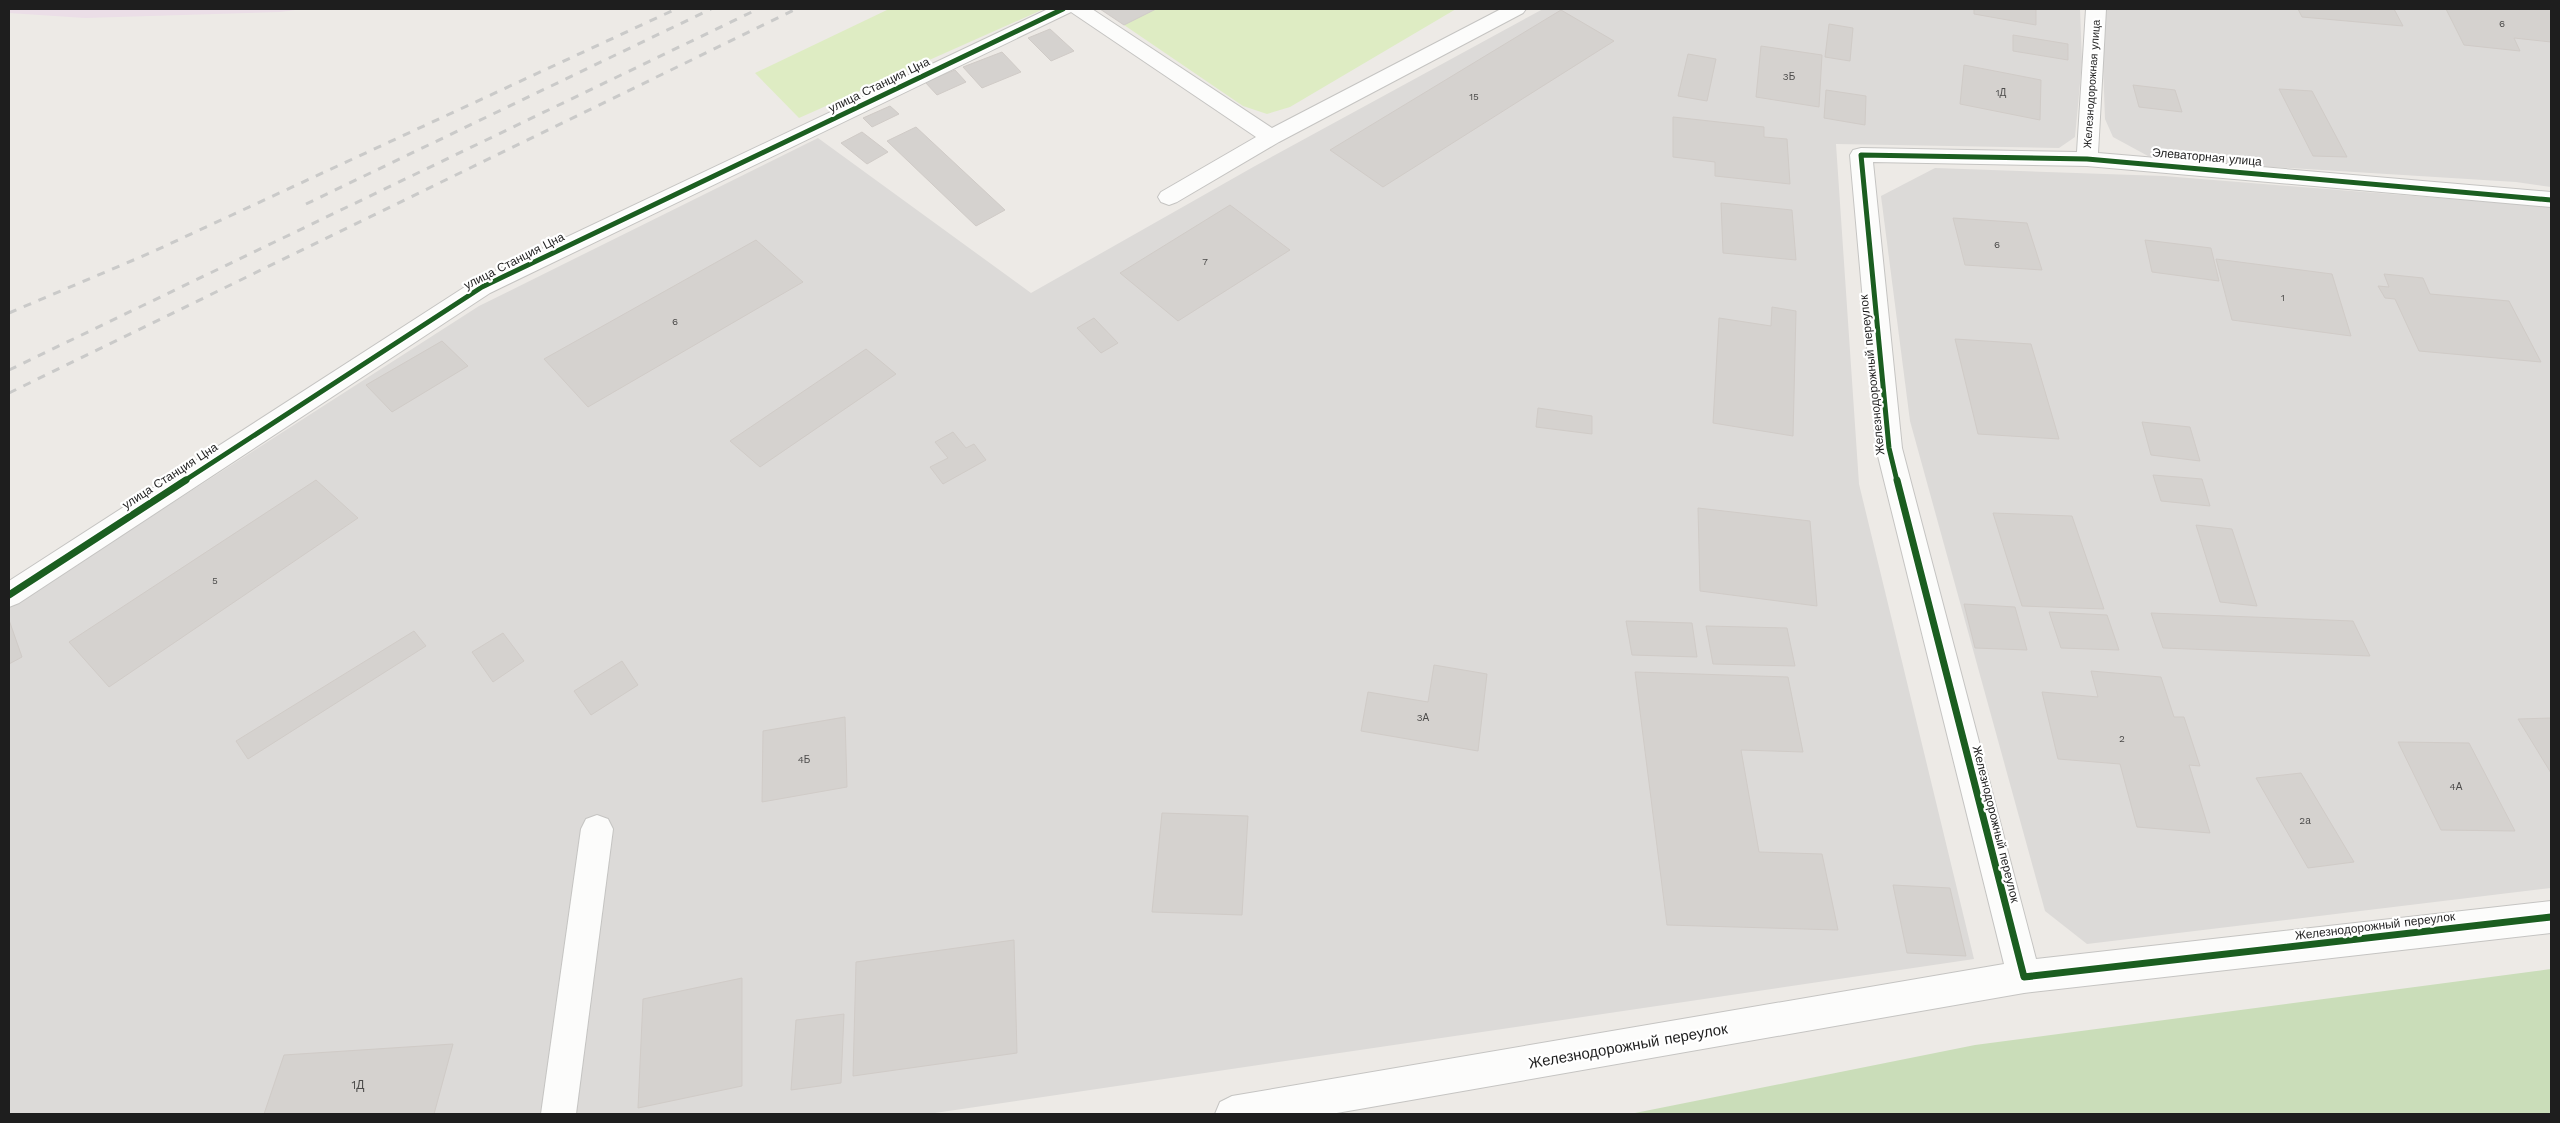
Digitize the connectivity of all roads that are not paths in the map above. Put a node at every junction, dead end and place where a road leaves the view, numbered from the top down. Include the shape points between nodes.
1 (1063, 9) edge
2 (1079, 9) edge
3 (1516, 9) edge
4 (2096, 9) edge
5 (1271, 137) junction
6 (1861, 155) joint
7 (2087, 160) junction
8 (1169, 197) dead end
9 (2551, 200) edge
10 (9, 595) edge
11 (597, 829) dead end
12 (2551, 917) edge
13 (2024, 977) junction
14 (558, 1114) edge
15 (1232, 1114) edge

1 - 10 street, улица Станция Цна via 482,287
2 - 5 street
3 - 5 street
4 - 7 street, Железнодорожная улица
5 - 8 street
6 - 7 street, Элеваторная улица
6 - 13 street, Железнодорожный переулок via 1889,448
7 - 9 street, Элеваторная улица
11 - 14 street
12 - 13 street, Железнодорожный переулок
13 - 15 street, Железнодорожный переулок

